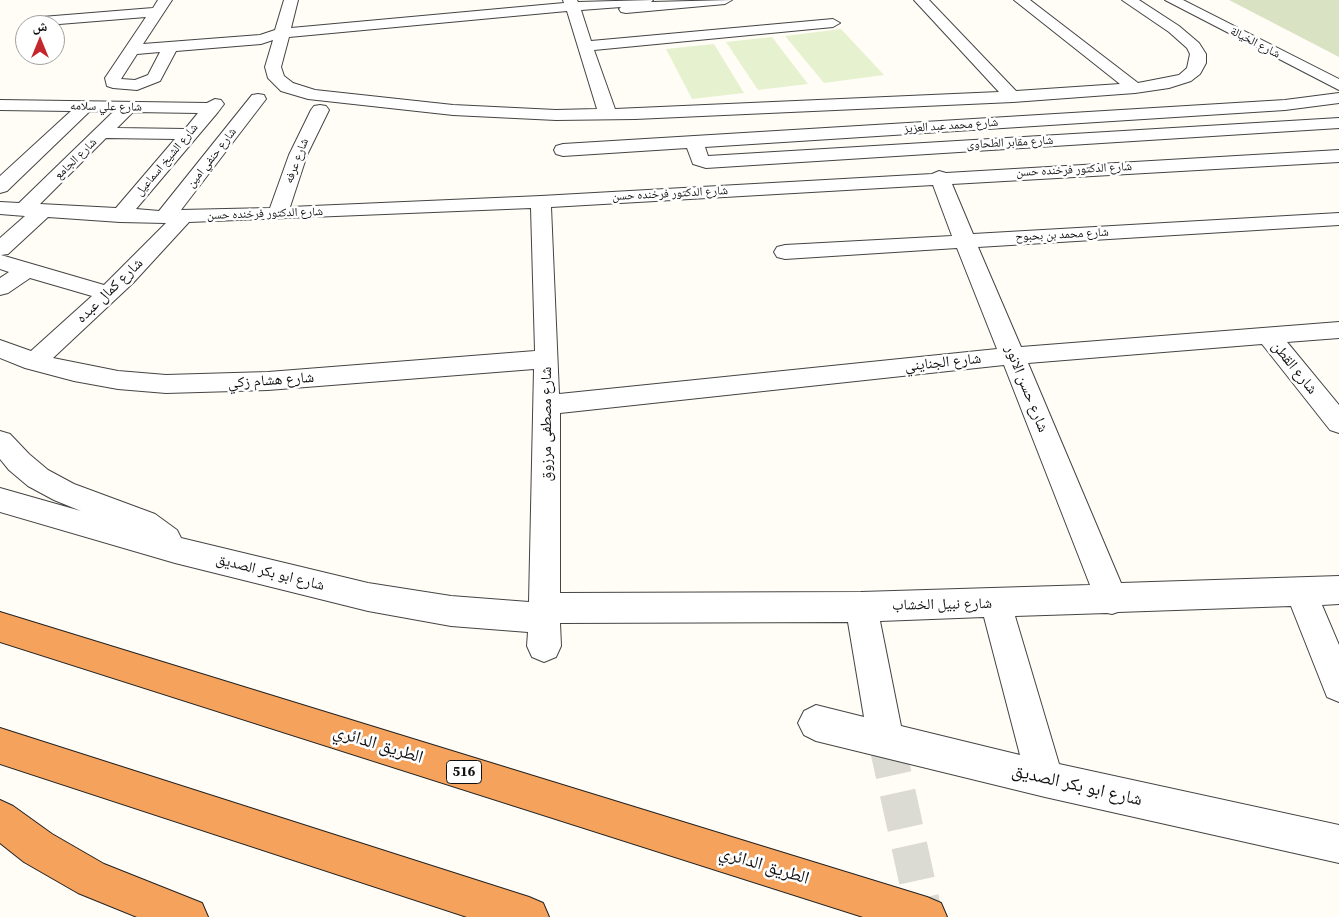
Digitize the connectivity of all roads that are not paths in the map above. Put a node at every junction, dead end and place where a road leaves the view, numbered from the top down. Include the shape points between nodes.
1 (291, 0) edge
2 (646, 0) edge
3 (725, 0) edge
4 (921, 0) edge
5 (1021, 0) edge
6 (1129, 0) edge
7 (1172, 0) edge
8 (1193, 0) edge
9 (161, 6) edge
10 (572, 7) edge
11 (65, 18) edge
12 (833, 23) dead end
13 (1259, 30) junction
14 (1241, 36) junction
15 (281, 37) junction
16 (585, 46) junction
17 (170, 47) junction
18 (1296, 49) junction
19 (131, 50) junction
20 (1276, 54) junction
21 (1339, 70) edge
22 (1339, 86) edge
23 (1135, 88) junction
24 (1013, 97) junction
25 (1339, 98) edge
26 (258, 99) dead end
27 (0, 105) edge
28 (213, 106) joint
29 (85, 107) junction
30 (128, 107) junction
31 (320, 110) dead end
32 (608, 115) junction
33 (0, 120) edge
34 (68, 123) junction
35 (1339, 123) edge
36 (102, 133) junction
37 (188, 134) junction
38 (695, 142) junction
39 (564, 150) dead end
40 (1339, 156) edge
41 (0, 161) edge
42 (25, 163) junction
43 (939, 178) junction
44 (0, 187) edge
45 (541, 202) junction
46 (0, 208) edge
47 (33, 210) junction
48 (278, 214) junction
49 (120, 216) junction
50 (174, 217) junction
51 (1339, 219) edge
52 (965, 241) junction
53 (0, 249) edge
54 (785, 252) dead end
55 (0, 262) edge
56 (27, 270) junction
57 (0, 288) edge
58 (108, 293) junction
59 (1339, 330) edge
60 (1268, 336) junction
61 (0, 348) edge
62 (1012, 356) junction
63 (547, 359) junction
64 (34, 362) junction
65 (547, 405) junction
66 (1339, 423) edge
67 (0, 441) edge
68 (0, 500) edge
69 (175, 550) junction
70 (1339, 590) edge
71 (1301, 592) junction
72 (1112, 600) junction
73 (996, 604) junction
74 (861, 607) junction
75 (545, 624) junction
76 (0, 627) edge
77 (1339, 685) edge
78 (816, 723) dead end
79 (886, 740) junction
80 (0, 746) edge
81 (1045, 779) junction
82 (0, 819) edge
83 (1339, 844) edge
84 (188, 917) edge
85 (529, 917) edge
86 (928, 917) edge

1 - 15 street
2 - 10 street
3 - 10 street
4 - 24 street
5 - 23 street
6 - 23 street via 1185,37 1198,54 1194,71 1185,78
7 - 14 street, شارع الخيالة
8 - 13 street, شارع الخيالة
9 - 11 street
9 - 19 street
10 - 15 street
10 - 16 street
12 - 16 street
13 - 14 street via 1258,36
13 - 18 street, شارع الخيالة
14 - 20 street, شارع الخيالة
15 - 17 street
15 - 32 street via 273,73 281,83 304,93 487,113
16 - 32 street
17 - 19 street
17 - 19 street via 154,78 137,85 113,84 113,78
18 - 20 street via 1284,48
18 - 21 street, شارع الخيالة
20 - 22 street, شارع الخيالة
23 - 24 street
24 - 32 street
25 - 38 street, شارع محمد عبد العزيز via 1285,106
26 - 50 street, شارع حنفي امين
27 - 29 street, شارع علي سلامه
28 - 30 street, شارع علي سلامه
28 - 37 street, شارع الشيخ اسماعيل
29 - 30 street, شارع علي سلامه
29 - 34 street
30 - 36 street, شارع الجامع
31 - 48 street, شارع عرفه via 298,155
33 - 34 street
34 - 42 street
35 - 38 street, شارع مقابر الطحاوى via 706,162 700,160
36 - 37 street
36 - 47 street, شارع الجامع
37 - 49 street, شارع الشيخ اسماعيل
38 - 39 street, شارع محمد عبد العزيز
40 - 43 street, شارع الدكتور فرخنده حسن
41 - 42 street
42 - 44 street
43 - 45 street, شارع الدكتور فرخنده حسن
43 - 52 street, شارع حسن الانور
45 - 48 street, شارع الدكتور فرخنده حسن
45 - 63 street, شارع مصطفى مرزوق
46 - 47 street, شارع الدكتور فرخنده حسن
47 - 49 street, شارع الدكتور فرخنده حسن
47 - 53 street, شارع الجامع
48 - 50 street, شارع الدكتور فرخنده حسن
49 - 50 street, شارع الدكتور فرخنده حسن
50 - 58 street, شارع كمال عبده
51 - 52 street, شارع محمد بن بحبوح
52 - 54 street, شارع محمد بن بحبوح
52 - 62 street, شارع حسن الانور
55 - 56 street
56 - 57 street
56 - 58 street
58 - 64 street, شارع كمال عبده
59 - 60 street, شارع الجنايني
60 - 62 street, شارع الجنايني
60 - 66 street, شارع القطن
61 - 64 street, شارع هشام زكي
62 - 65 street, شارع الجنايني
62 - 72 street, شارع حسن الانور
63 - 64 street, شارع هشام زكي via 216,384 118,380
63 - 65 street, شارع مصطفى مرزوق
65 - 75 street, شارع مصطفى مرزوق
67 - 69 street via 38,478 64,492 145,523 168,540
68 - 69 street, شارع ابو بكر الصديق
69 - 75 street, شارع ابو بكر الصديق via 368,597
70 - 71 street, شارع نبيل الخشاب
71 - 72 street, شارع نبيل الخشاب
71 - 77 street
72 - 73 street, شارع نبيل الخشاب
73 - 74 street, شارع نبيل الخشاب
73 - 81 street
74 - 75 street, شارع نبيل الخشاب
74 - 79 street
76 - 86 highway, الطريق الدائري / 516
78 - 79 street, شارع ابو بكر الصديق
79 - 81 street, شارع ابو بكر الصديق
80 - 85 highway
81 - 83 street, شارع ابو بكر الصديق
82 - 84 highway via 38,848 92,880

